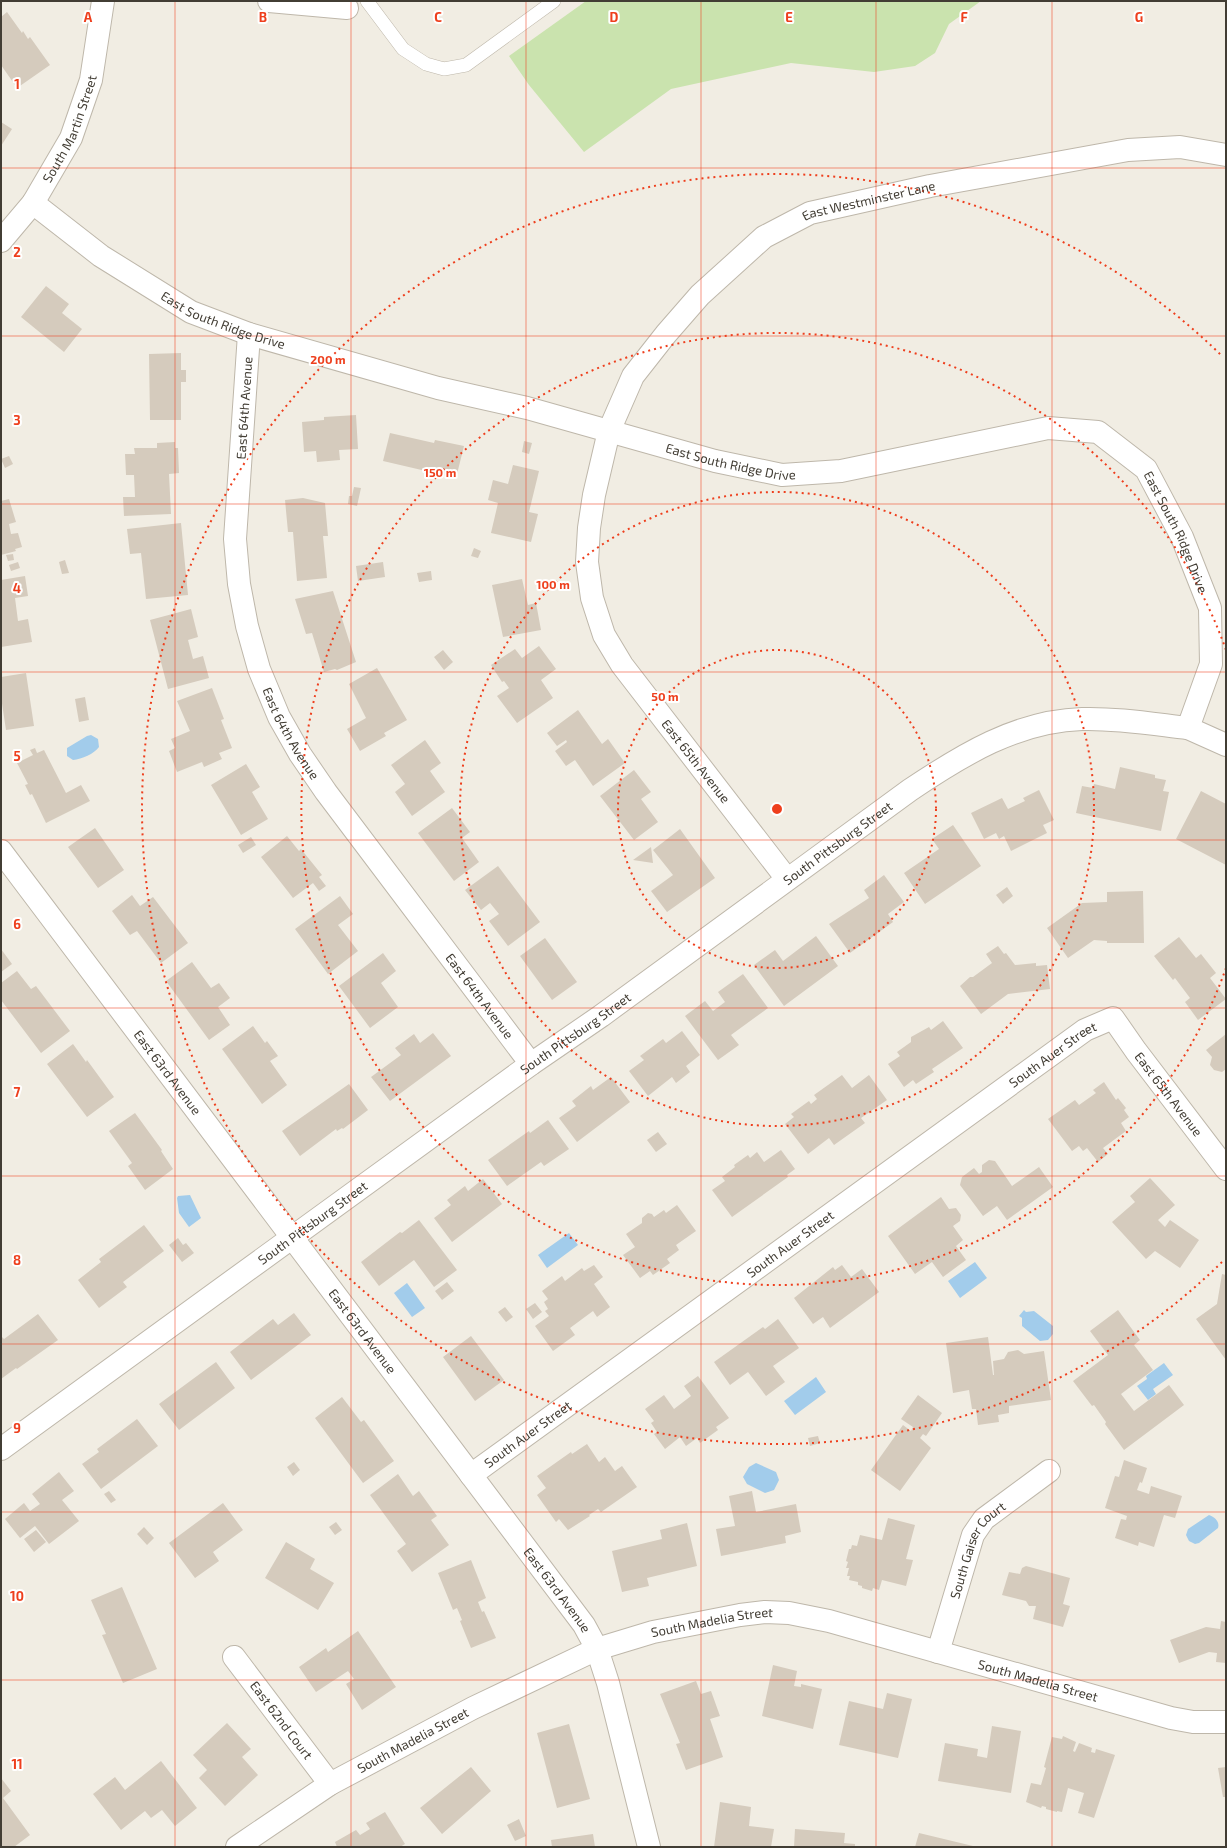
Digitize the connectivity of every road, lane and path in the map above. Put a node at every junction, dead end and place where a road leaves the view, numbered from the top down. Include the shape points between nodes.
1 (103, 1) edge
2 (269, 1) edge
3 (554, 1) edge
4 (357, 4) edge
5 (1226, 155) edge
6 (33, 203) junction
7 (1, 241) edge
8 (250, 334) junction
9 (608, 431) junction
10 (1188, 728) junction
11 (1226, 745) edge
12 (1, 851) edge
13 (787, 879) junction
14 (1112, 1018) joint
15 (531, 1064) junction
16 (1226, 1169) edge
17 (292, 1239) junction
18 (1, 1449) edge
19 (1049, 1471) dead end
20 (471, 1475) junction
21 (597, 1649) junction
22 (938, 1652) junction
23 (234, 1657) dead end
24 (1226, 1722) edge
25 (330, 1784) junction
26 (237, 1847) edge
27 (649, 1847) edge

1 - 6 street, South Martin Street via 91,80 71,138
2 - 4 street
3 - 4 lane via 466,65 444,68 426,64 404,49
5 - 9 street, East Westminster Lane via 1180,147 1128,150 930,186 810,213 764,237 700,295 633,376
6 - 7 street, South Martin Street
6 - 8 street, East South Ridge Drive via 101,256 191,312
8 - 9 street, East South Ridge Drive via 438,388 527,408
8 - 15 street, East 64th Avenue via 235,539 239,584 259,669 279,717 326,792
9 - 10 street, East South Ridge Drive via 715,461 782,474 841,471 1048,428 1098,432 1146,469 1182,537 1210,608 1211,664
9 - 13 street, East 65th Avenue via 594,495 587,562 592,598 604,635 622,665
10 - 11 street
10 - 13 street, South Pittsburg Street via 1124,720 1081,719 1025,728 987,743 954,761
12 - 17 street, East 63rd Avenue
13 - 15 street, South Pittsburg Street via 601,1016
14 - 16 street, East 65th Avenue
14 - 20 street, South Auer Street via 1085,1030
15 - 17 street, South Pittsburg Street
17 - 18 street, South Pittsburg Street
17 - 20 street, East 63rd Avenue
19 - 22 street, South Gaiser Court via 978,1526 963,1566
20 - 21 street, East 63rd Avenue via 571,1606
21 - 22 street, South Madelia Street via 653,1632 740,1614 765,1612 789,1613 829,1621
21 - 25 street, South Madelia Street via 473,1708
21 - 27 street, East 63rd Avenue via 608,1683
22 - 24 street, South Madelia Street via 1171,1718 1193,1722
23 - 25 street, East 62nd Court
25 - 26 street, South Madelia Street

